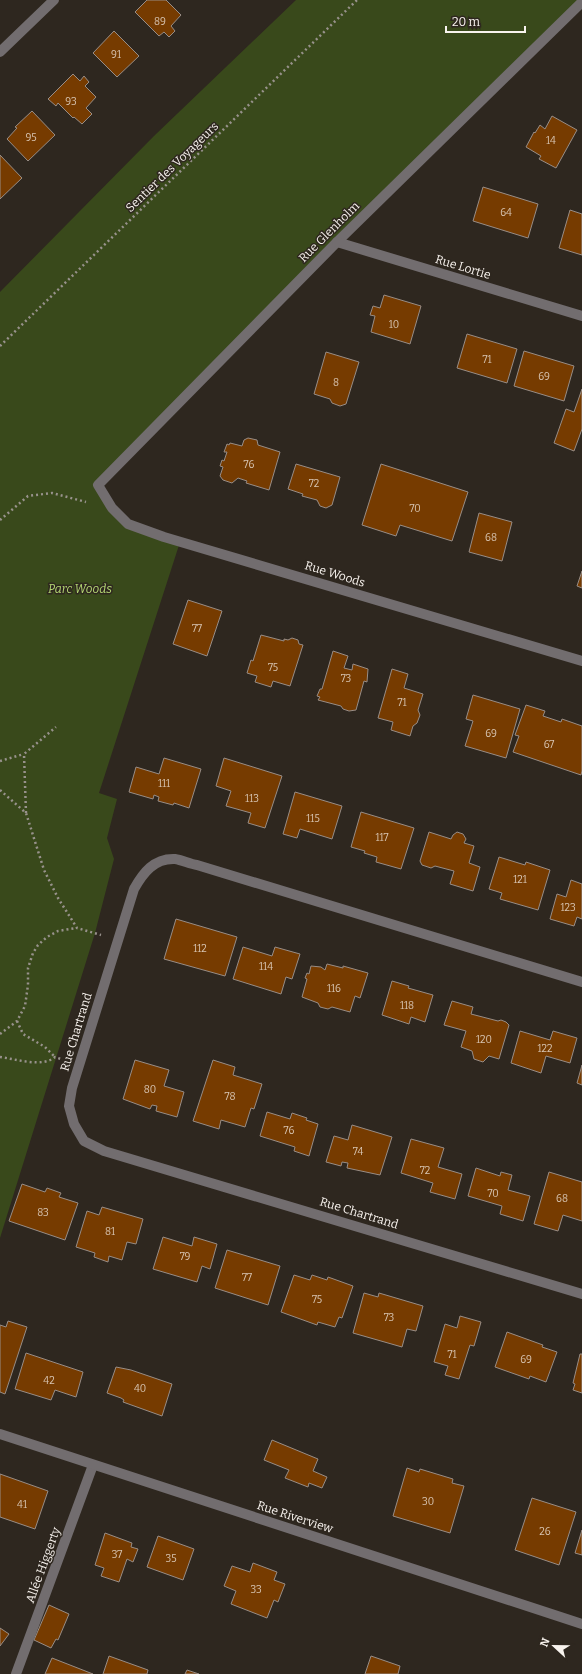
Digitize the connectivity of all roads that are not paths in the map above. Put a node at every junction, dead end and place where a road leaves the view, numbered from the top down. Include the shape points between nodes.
1 (54, 0) edge
2 (582, 2) edge
3 (578, 11) edge
4 (0, 52) edge
5 (336, 242) junction
6 (582, 316) edge
7 (98, 485) joint
8 (582, 661) edge
9 (582, 982) edge
10 (582, 1294) edge
11 (0, 1434) edge
12 (93, 1465) junction
13 (582, 1624) edge
14 (16, 1674) edge

1 - 4 street
2 - 3 street, Rue Glenholm
3 - 5 street, Rue Glenholm
5 - 6 street, Rue Lortie
5 - 7 street, Rue Glenholm
7 - 8 street, Rue Woods via 112,508 128,524 164,537
9 - 10 street, Rue Chartrand via 175,859 157,862 142,874 134,889 72,1088 69,1106 84,1141 104,1151
11 - 12 street, Rue Riverview
12 - 13 street, Rue Riverview
12 - 14 street, Allée Higgerty

